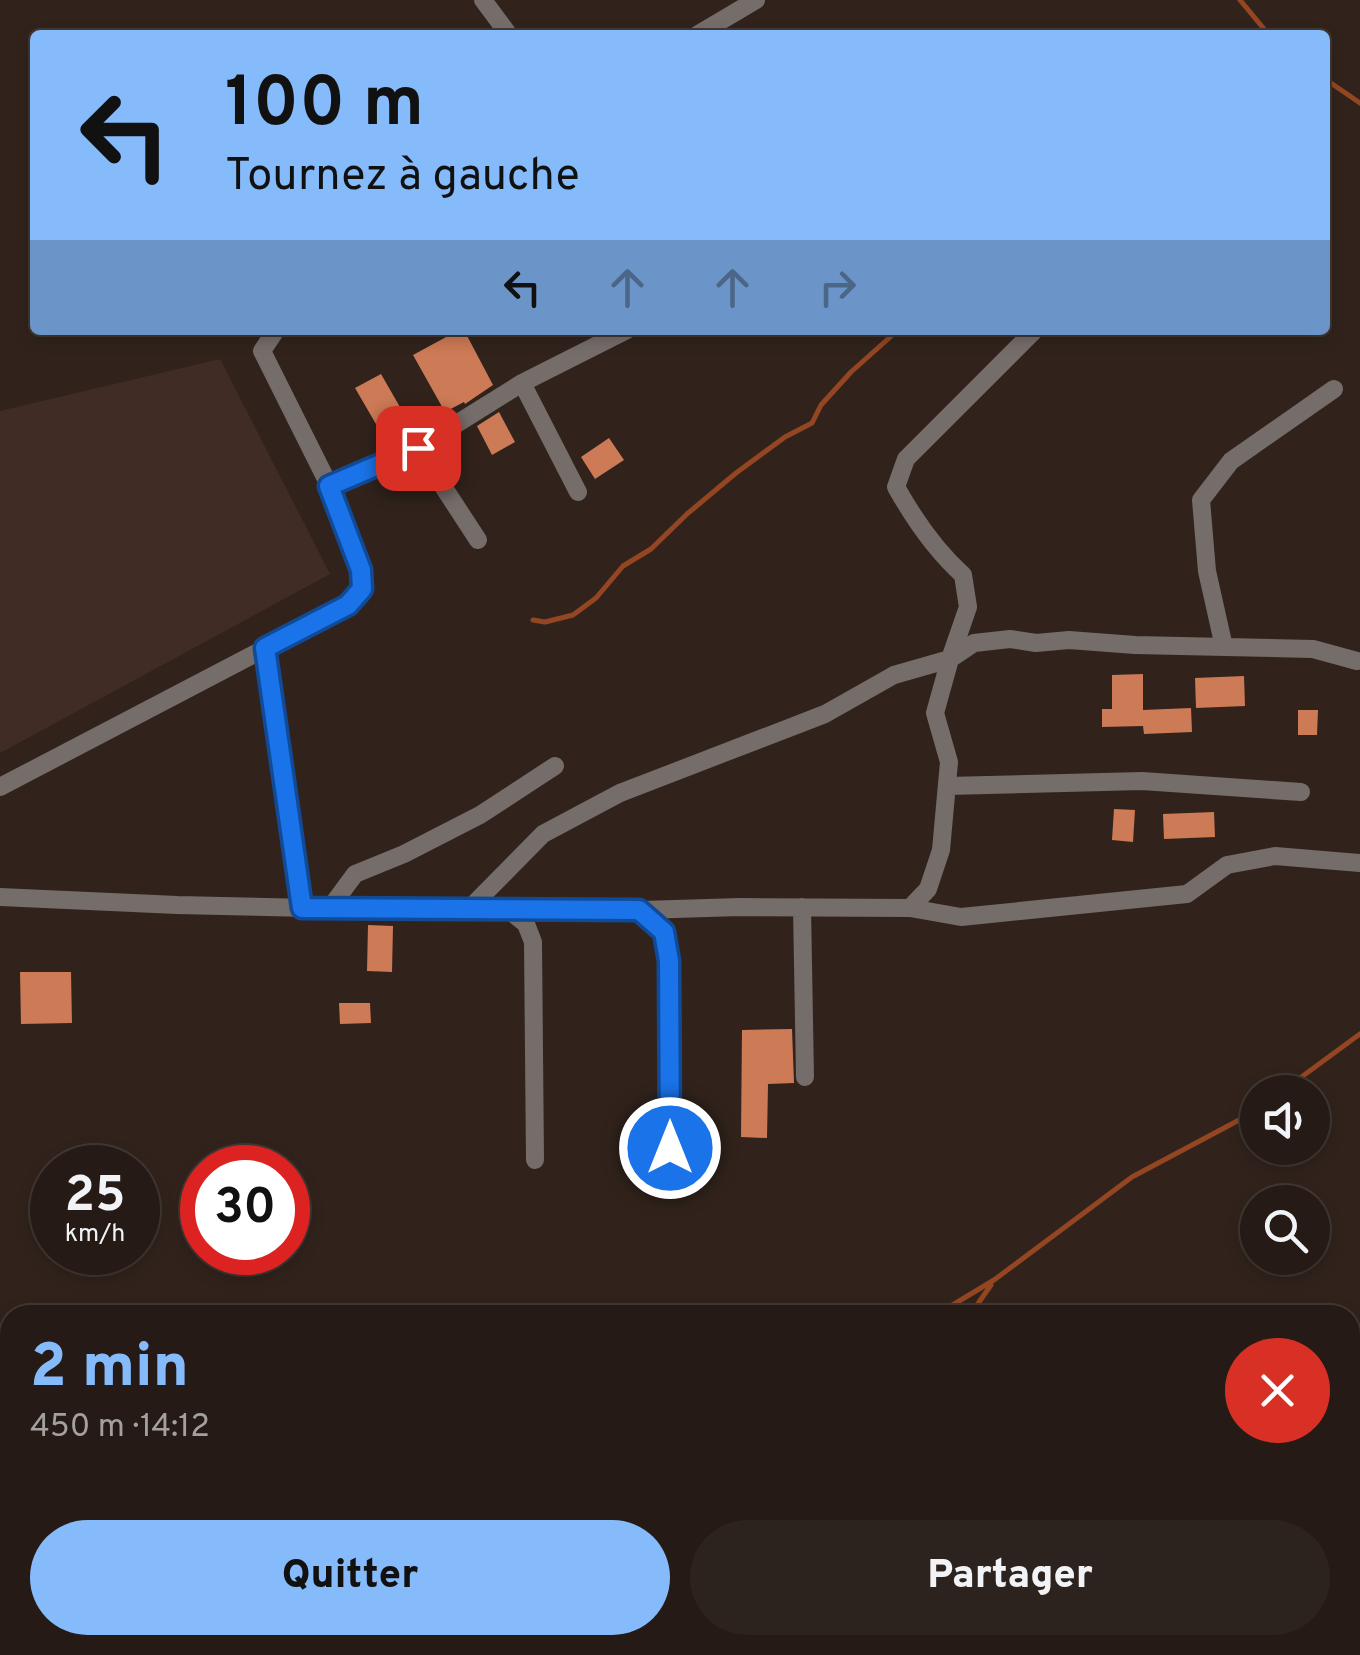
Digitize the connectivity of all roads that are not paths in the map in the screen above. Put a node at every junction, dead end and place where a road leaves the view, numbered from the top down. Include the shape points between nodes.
1 (756, 0) edge
2 (487, 2) edge
3 (506, 30) edge
4 (705, 30) edge
5 (272, 335) edge
6 (616, 335) edge
7 (1030, 335) edge
8 (522, 383) junction
9 (1334, 389) dead end
10 (418, 448) junction
11 (329, 486) junction
12 (578, 492) dead end
13 (478, 540) dead end
14 (1224, 647) junction
15 (265, 648) junction
16 (950, 660) junction
17 (1357, 661) dead end
18 (555, 766) dead end
19 (948, 786) junction
20 (0, 787) edge
21 (1301, 792) dead end
22 (1360, 862) edge
23 (0, 897) edge
24 (302, 908) junction
25 (330, 908) junction
26 (802, 908) junction
27 (910, 908) junction
28 (468, 910) junction
29 (639, 910) junction
30 (510, 911) junction
31 (805, 1077) dead end
32 (536, 1160) dead end
33 (670, 1179) dead end

1 - 4 street
2 - 3 street
5 - 11 street via 262,350
6 - 8 street
7 - 16 street via 906,459 896,487 934,545 963,574 968,607
8 - 10 street
8 - 12 street
9 - 14 street via 1231,462 1201,500 1207,571
10 - 11 street
10 - 13 street
11 - 15 street via 362,589 348,605
14 - 16 street via 1010,639 974,644
14 - 17 street via 1313,649
15 - 20 street
15 - 24 street
16 - 19 street via 935,713
16 - 28 street via 894,675 825,714 620,793 543,834
18 - 25 street via 480,815 355,874
19 - 21 street via 1142,781
19 - 27 street via 941,850 928,889
22 - 27 street via 1275,856 1227,864 1187,894 1011,913 960,917
23 - 24 street
24 - 25 street
25 - 28 street
26 - 27 street
26 - 29 street
26 - 31 street
28 - 30 street
29 - 30 street
29 - 33 street via 664,932 669,961
30 - 32 street via 526,924 533,942

